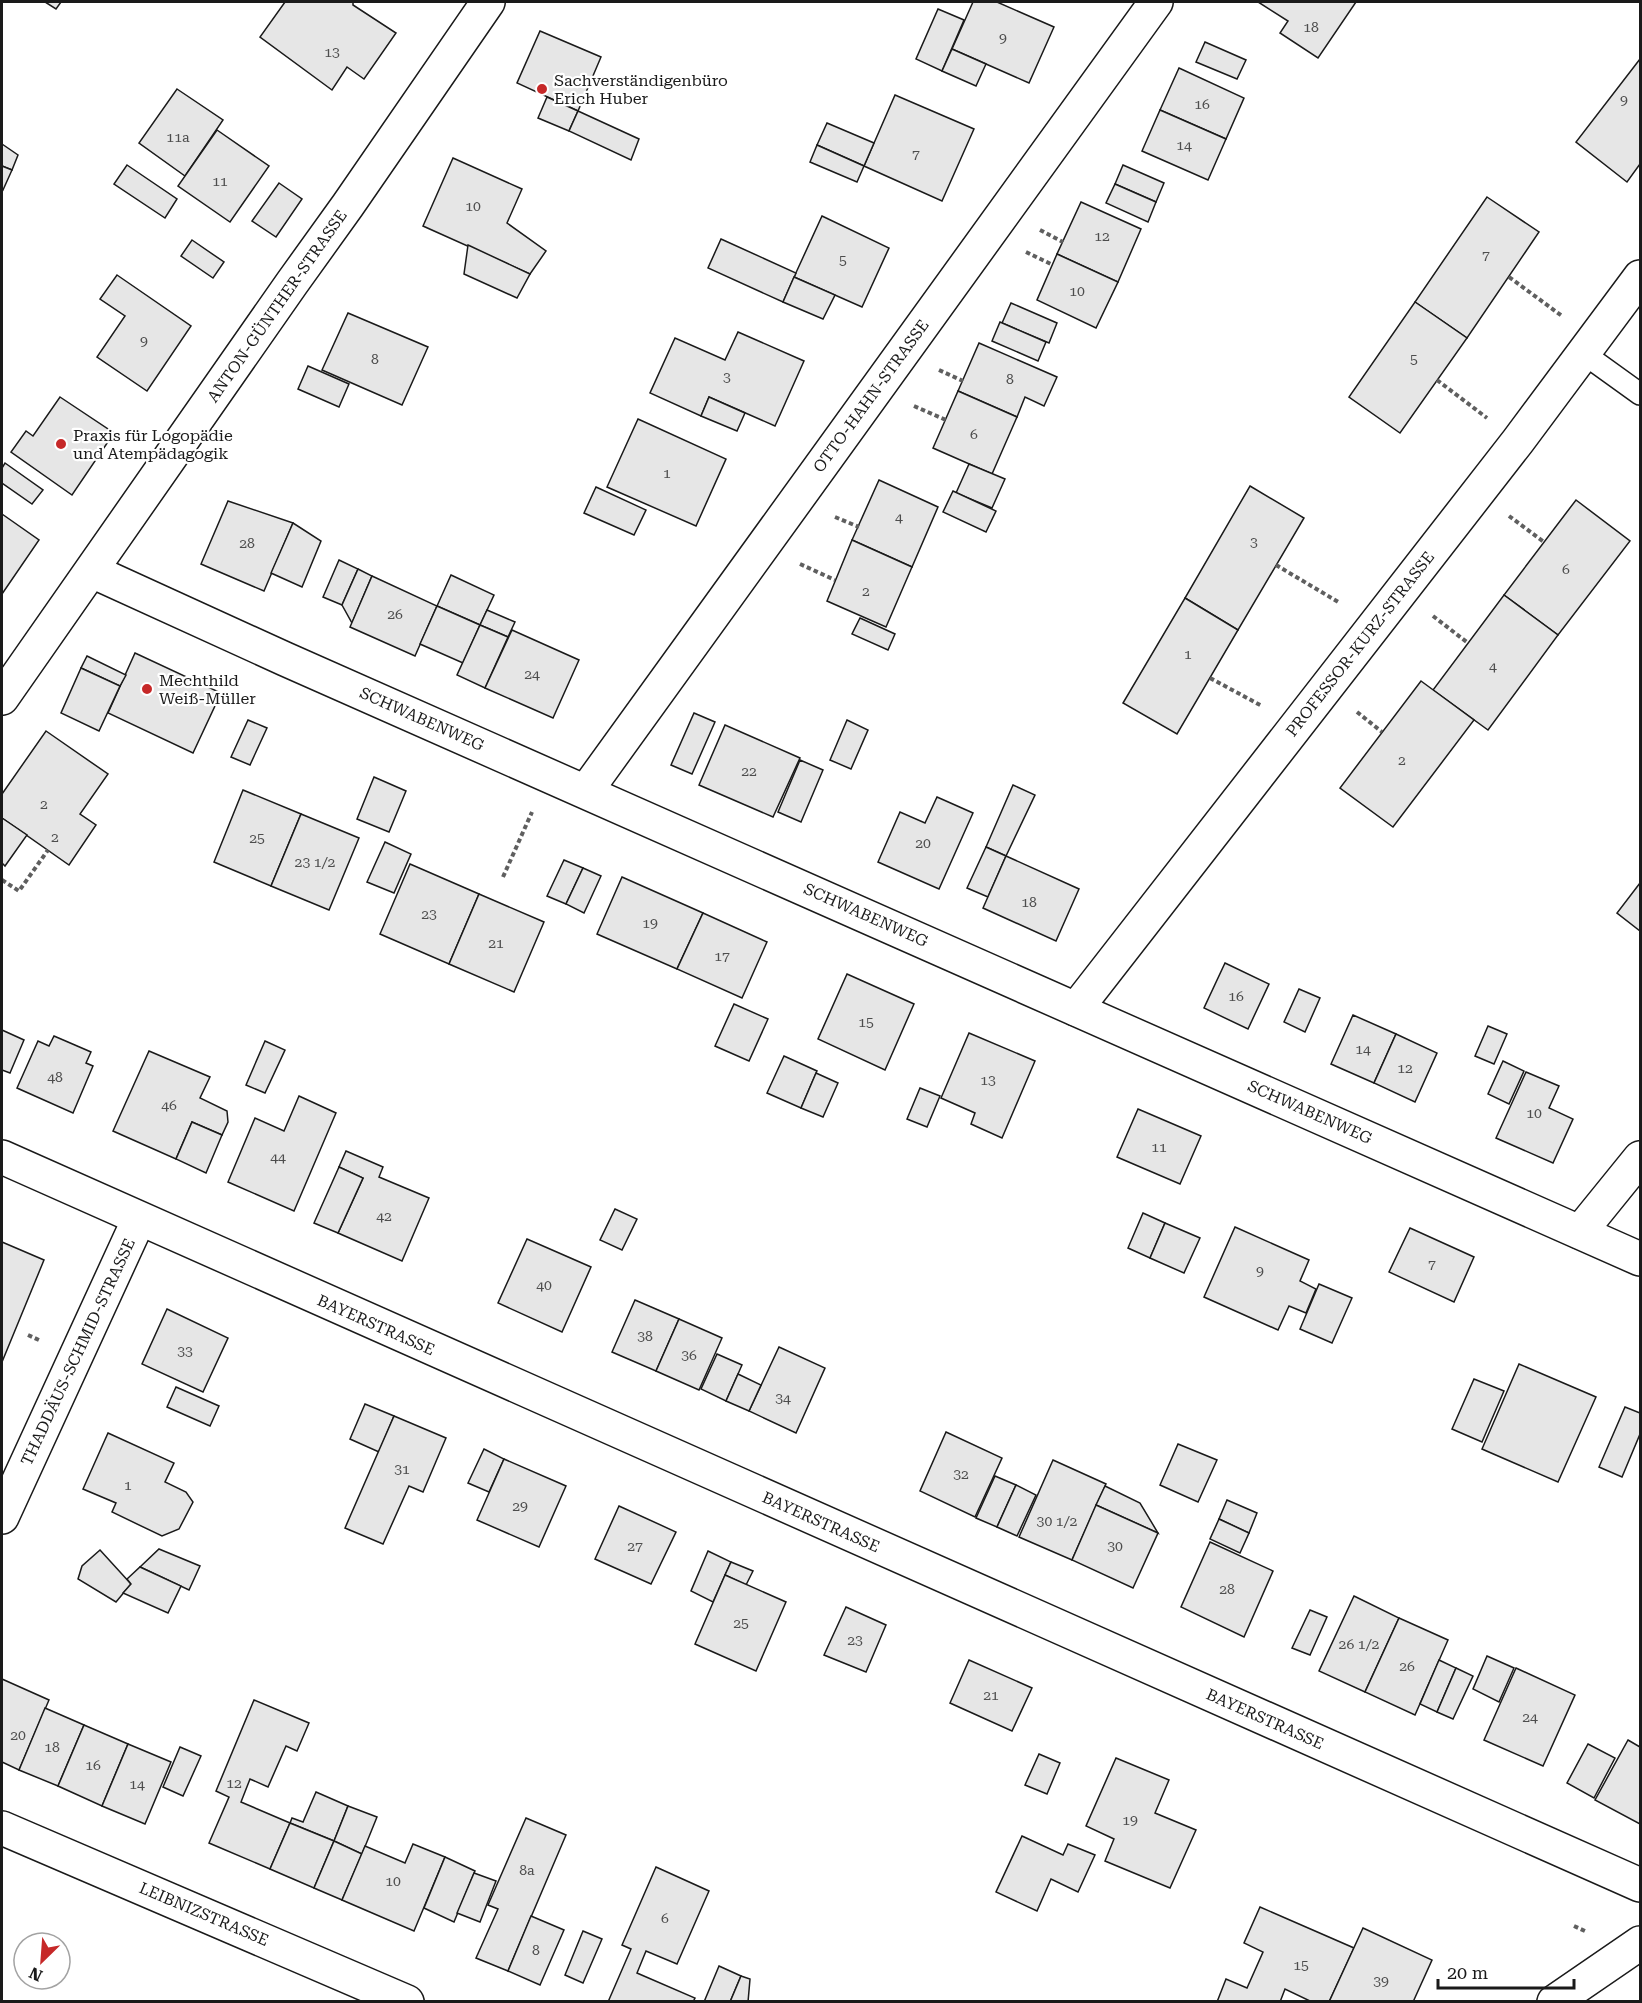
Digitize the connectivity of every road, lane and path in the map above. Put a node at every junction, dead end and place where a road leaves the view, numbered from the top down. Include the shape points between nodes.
1 (488, 2) edge
2 (1156, 2) edge
3 (1509, 277) dead end
4 (1641, 277) edge
5 (1589, 346) junction
6 (1437, 381) dead end
7 (1641, 394) edge
8 (1518, 441) junction
9 (1276, 566) dead end
10 (92, 571) junction
11 (1376, 624) junction
12 (1210, 678) dead end
13 (2, 698) edge
14 (1297, 725) junction
15 (550, 775) junction
16 (586, 791) junction
17 (48, 850) dead end
18 (503, 877) dead end
19 (2, 880) edge
20 (1076, 1009) junction
21 (2, 1157) edge
22 (1641, 1158) edge
23 (139, 1219) junction
24 (1580, 1232) junction
25 (1641, 1259) edge
26 (2, 1517) edge
27 (2, 1828) edge
28 (1641, 1886) edge
29 (1641, 1943) edge
30 (407, 2001) edge
31 (1554, 2001) edge

1 - 10 street, ANTON-GÜNTHER-STRASSE
2 - 16 street, OTTO-HAHN-STRASSE
3 - 5 path
4 - 5 street, PROFESSOR-KURZ-STRASSE
5 - 7 lane
5 - 8 street, PROFESSOR-KURZ-STRASSE
6 - 8 path
8 - 11 street, PROFESSOR-KURZ-STRASSE
9 - 11 path
10 - 13 street, ANTON-GÜNTHER-STRASSE
10 - 15 street, SCHWABENWEG
11 - 14 street, PROFESSOR-KURZ-STRASSE
12 - 14 path
14 - 20 street, PROFESSOR-KURZ-STRASSE
15 - 16 street, SCHWABENWEG
15 - 18 path
16 - 20 street, SCHWABENWEG
17 - 19 path via 19,891
20 - 24 street, SCHWABENWEG
21 - 23 street, BAYERSTRASSE
22 - 24 street
23 - 26 street, THADDÄUS-SCHMID-STRASSE
23 - 28 street, BAYERSTRASSE
24 - 25 street, SCHWABENWEG
27 - 30 street, LEIBNIZSTRASSE
29 - 31 street

